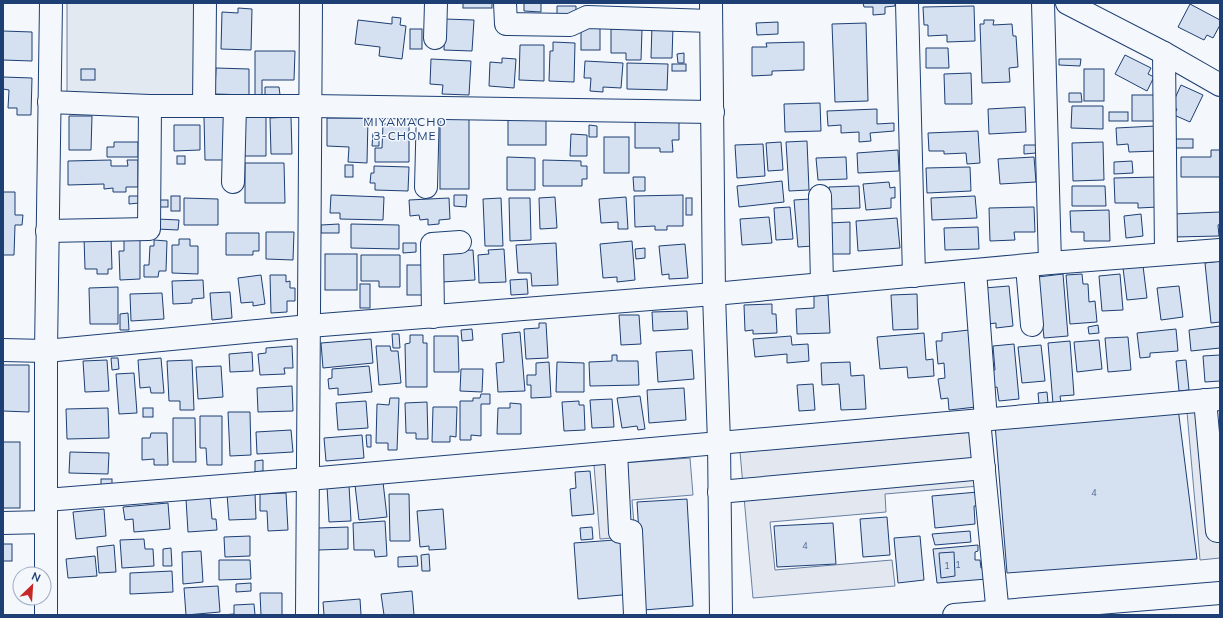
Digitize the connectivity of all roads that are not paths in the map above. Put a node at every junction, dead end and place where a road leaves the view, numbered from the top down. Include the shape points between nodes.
1 (51, 3) edge
2 (205, 3) edge
3 (312, 3) edge
4 (436, 3) edge
5 (505, 3) edge
6 (907, 3) edge
7 (1043, 3) edge
8 (1067, 3) edge
9 (711, 12) edge
10 (435, 38) dead end
11 (1164, 53) junction
12 (1220, 85) edge
13 (49, 102) junction
14 (150, 106) junction
15 (204, 106) junction
16 (235, 106) junction
17 (311, 106) junction
18 (428, 108) junction
19 (713, 112) junction
20 (233, 182) dead end
21 (426, 187) dead end
22 (820, 196) dead end
23 (47, 231) junction
24 (460, 242) dead end
25 (1220, 250) edge
26 (1166, 254) junction
27 (1050, 263) junction
28 (1027, 266) junction
29 (976, 270) junction
30 (914, 276) junction
31 (822, 284) junction
32 (714, 294) junction
33 (433, 316) junction
34 (1032, 325) dead end
35 (309, 326) junction
36 (3, 350) edge
37 (46, 351) junction
38 (1213, 400) edge
39 (982, 420) junction
40 (1214, 440) edge
41 (719, 443) junction
42 (616, 452) junction
43 (984, 468) junction
44 (308, 479) junction
45 (719, 492) junction
46 (46, 500) junction
47 (46, 522) junction
48 (3, 523) edge
49 (1220, 531) edge
50 (1220, 593) edge
51 (997, 613) edge
52 (46, 615) edge
53 (307, 615) edge
54 (635, 615) edge
55 (721, 615) edge
56 (954, 615) edge

1 - 13 street
2 - 15 street
3 - 17 street
4 - 10 street
5 - 9 street via 506,24 570,25 587,17
6 - 30 street
7 - 27 street
8 - 11 street
9 - 19 street
11 - 12 street
11 - 26 street
13 - 14 street
13 - 23 street
14 - 15 street
14 - 23 street via 149,229
15 - 16 street
16 - 17 street
16 - 20 street
17 - 18 street
17 - 35 street
18 - 19 street
18 - 21 street
19 - 32 street
22 - 31 street
23 - 37 street
24 - 33 street via 432,244
25 - 26 street
26 - 27 street
27 - 28 street
28 - 29 street
28 - 34 street
29 - 30 street
29 - 39 street
30 - 31 street
31 - 32 street
32 - 33 street
32 - 41 street
33 - 35 street
35 - 37 street
35 - 44 street
36 - 37 street
37 - 46 street
38 - 39 street
38 - 40 street
39 - 41 street
39 - 43 street
40 - 49 street via 1217,531
41 - 42 street
41 - 45 street
42 - 44 street
42 - 54 street via 620,532 631,531
43 - 45 street
43 - 51 street
44 - 46 street
44 - 53 street
45 - 55 street
46 - 47 street
47 - 48 street
47 - 52 street
50 - 51 street
51 - 56 street

